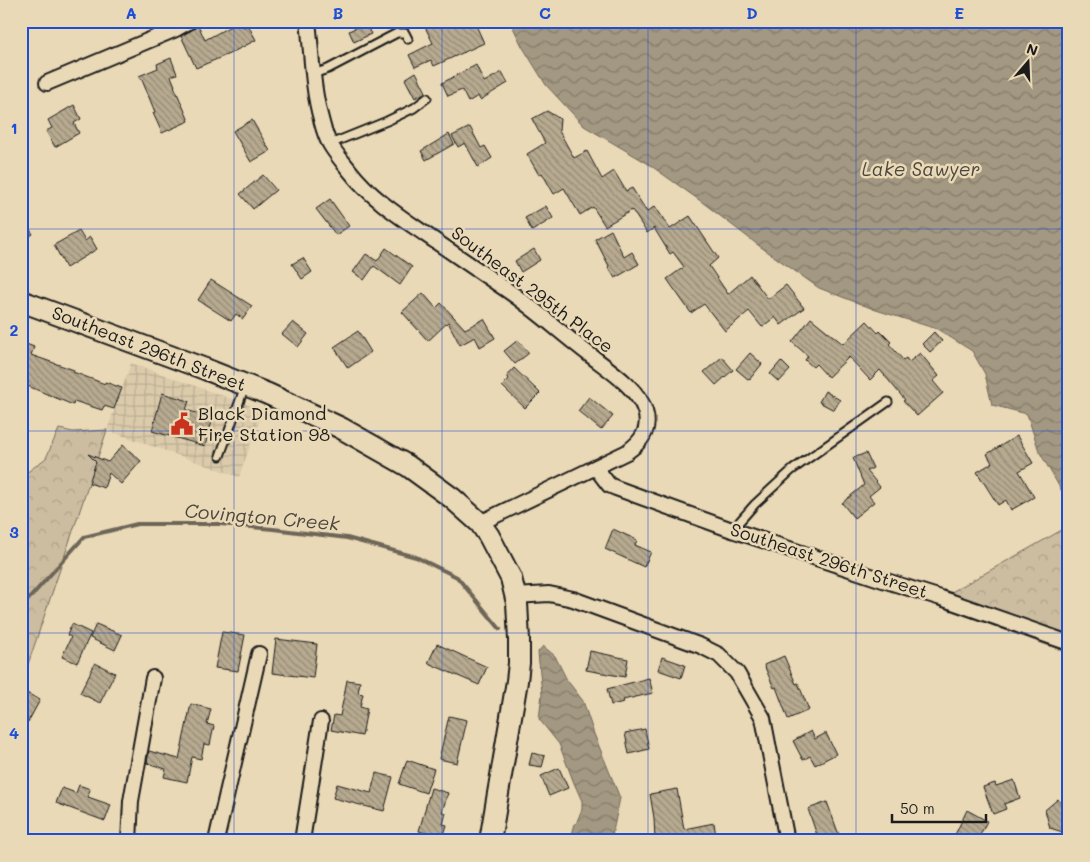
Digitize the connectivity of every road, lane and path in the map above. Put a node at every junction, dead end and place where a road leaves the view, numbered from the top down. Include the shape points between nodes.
1 (190, 21) edge
2 (308, 21) edge
3 (408, 39) dead end
4 (313, 74) junction
5 (47, 83) dead end
6 (427, 98) dead end
7 (330, 144) junction
8 (21, 301) edge
9 (245, 385) junction
10 (888, 402) dead end
11 (220, 456) dead end
12 (596, 468) junction
13 (480, 523) junction
14 (732, 530) junction
15 (515, 596) junction
16 (1069, 643) edge
17 (258, 654) dead end
18 (153, 678) dead end
19 (321, 721) dead end
20 (129, 841) edge
21 (216, 841) edge
22 (302, 841) edge
23 (490, 841) edge
24 (787, 841) edge

1 - 5 street
2 - 4 street, Southeast 295th Place
3 - 4 lane via 405,33 397,34 328,70
4 - 7 street, Southeast 295th Place via 319,110
6 - 7 lane via 414,108
7 - 12 street, Southeast 295th Place via 352,174 391,211 508,290 637,396 647,422 643,438 627,452
8 - 9 street, Southeast 296th Street
9 - 11 lane
9 - 13 street, Southeast 296th Street via 341,428 408,466
10 - 14 lane via 792,470
12 - 13 street, Southeast 295th Place
12 - 14 street, Southeast 296th Street via 609,485
13 - 15 street, Southeast 296th Street via 511,578
14 - 16 street, Southeast 296th Street
15 - 23 street, Southeast 296th Street via 519,664
15 - 24 street via 549,594 573,599 701,646 719,656 737,673 763,718
17 - 21 street
18 - 20 street via 132,801
19 - 22 street

